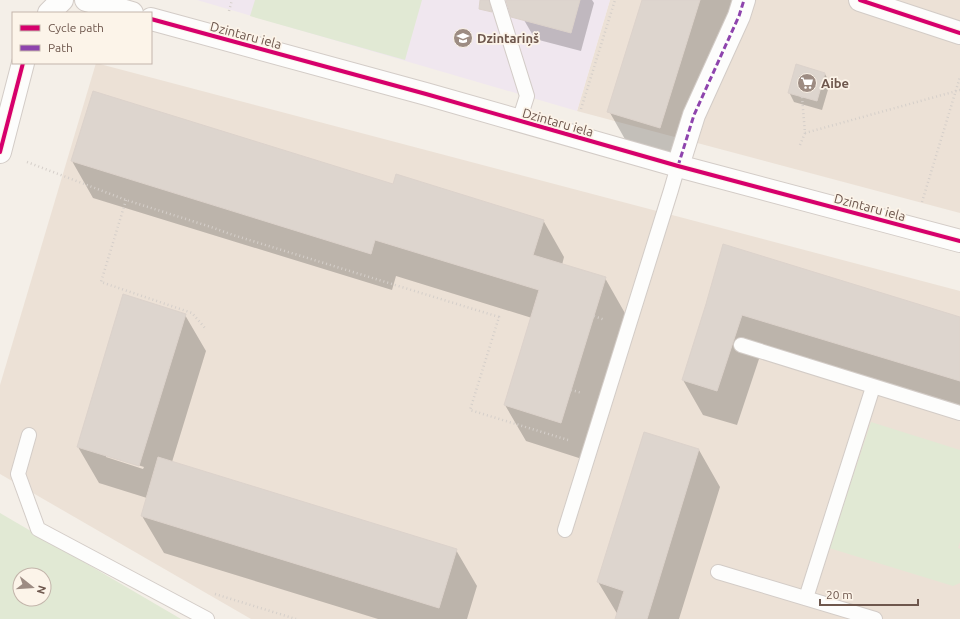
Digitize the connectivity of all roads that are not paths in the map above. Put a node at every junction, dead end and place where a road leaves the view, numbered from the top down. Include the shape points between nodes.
1 (62, 0) edge
2 (86, 0) edge
3 (498, 0) edge
4 (744, 0) edge
5 (860, 0) edge
6 (50, 12) edge
7 (128, 12) edge
8 (152, 19) edge
9 (960, 33) edge
10 (23, 64) edge
11 (519, 120) junction
12 (0, 152) edge
13 (678, 166) junction
14 (960, 241) edge
15 (741, 345) dead end
16 (873, 387) junction
17 (960, 413) edge
18 (29, 435) dead end
19 (565, 530) dead end
20 (718, 572) dead end
21 (806, 598) junction
22 (207, 619) edge
23 (875, 619) edge

1 - 6 street
2 - 7 street
3 - 11 lane via 527,96
4 - 13 street via 694,115
5 - 9 street
8 - 11 street, Dzintaru iela
10 - 12 street
11 - 13 street, Dzintaru iela
13 - 14 street, Dzintaru iela
13 - 19 lane
15 - 16 lane
16 - 17 lane
16 - 21 lane
18 - 22 lane via 18,474 38,529
20 - 21 lane
21 - 23 lane

